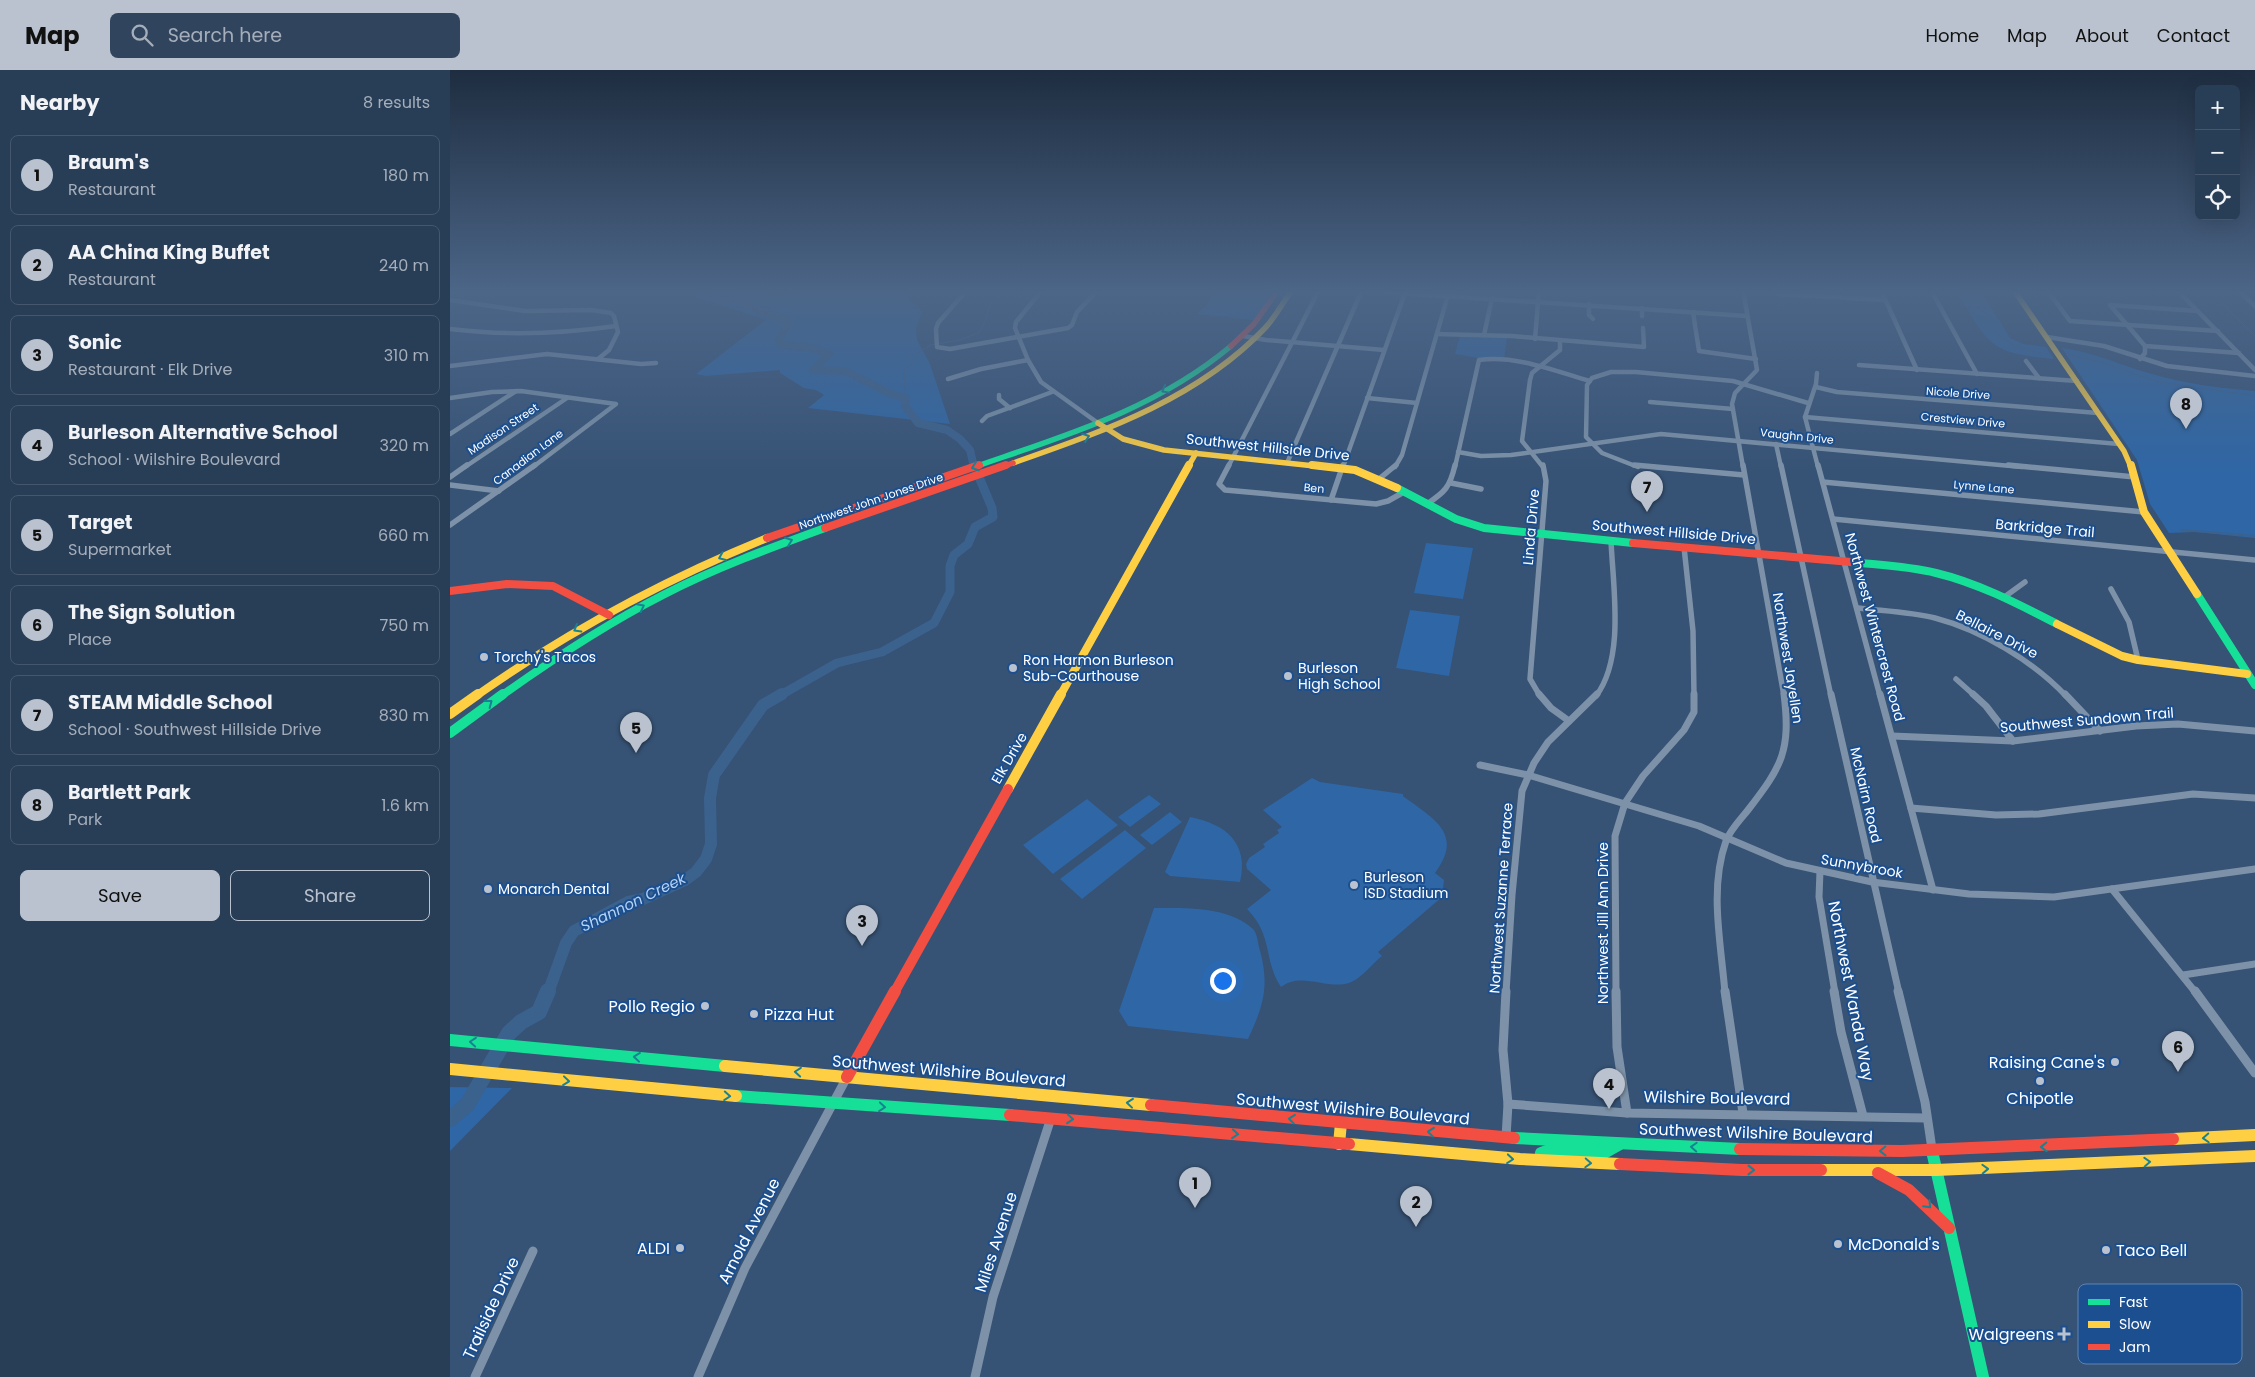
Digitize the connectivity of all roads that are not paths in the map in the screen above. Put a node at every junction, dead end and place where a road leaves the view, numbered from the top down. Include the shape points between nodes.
1 (608, 351) edge
2 (1024, 351) edge
3 (1224, 351) edge
4 (1241, 351) edge
5 (1288, 351) edge
6 (1336, 351) edge
7 (1384, 351) edge
8 (1432, 351) edge
9 (1559, 351) edge
10 (1699, 351) edge
11 (1754, 351) edge
12 (1908, 351) edge
13 (1964, 351) edge
14 (2056, 351) edge
15 (2118, 351) edge
16 (2145, 351) edge
17 (2212, 351) edge
18 (2239, 353) joint
19 (598, 359) junction
20 (1756, 359) junction
21 (2140, 359) junction
22 (1028, 360) junction
23 (2026, 361) dead end
24 (656, 363) dead end
25 (450, 366) edge
26 (1859, 366) dead end
27 (1538, 367) junction
28 (1917, 370) junction
29 (2255, 370) edge
30 (1816, 373) dead end
31 (1977, 374) junction
32 (2255, 376) edge
33 (2039, 378) junction
34 (948, 379) dead end
35 (1590, 381) junction
36 (2077, 381) junction
37 (1744, 384) junction
38 (1816, 388) junction
39 (516, 391) junction
40 (1052, 392) junction
41 (999, 395) dead end
42 (450, 398) edge
43 (567, 398) junction
44 (1367, 398) junction
45 (1650, 402) dead end
46 (1808, 402) junction
47 (1417, 403) junction
48 (1010, 408) junction
49 (1733, 409) junction
50 (2098, 413) junction
51 (1805, 417) junction
52 (982, 421) dead end
53 (1098, 423) junction
54 (1106, 429) junction
55 (450, 434) edge
56 (1739, 440) junction
57 (1591, 443) junction
58 (1776, 444) junction
59 (2119, 444) junction
60 (1813, 448) junction
61 (1458, 452) junction
62 (1196, 453) junction
63 (1531, 453) junction
64 (1233, 457) junction
65 (1287, 463) junction
66 (1341, 468) junction
67 (1744, 474) junction
68 (450, 477) edge
69 (2135, 477) junction
70 (1379, 479) junction
71 (1450, 482) junction
72 (1823, 482) junction
73 (450, 486) edge
74 (1481, 489) dead end
75 (499, 491) junction
76 (1404, 492) junction
77 (1331, 500) junction
78 (1427, 504) junction
79 (2144, 512) junction
80 (839, 519) junction
81 (1833, 519) junction
82 (450, 526) edge
83 (1541, 534) junction
84 (1611, 541) junction
85 (1684, 547) junction
86 (2169, 552) junction
87 (1758, 553) junction
88 (1800, 558) junction
89 (2254, 561) edge
90 (1844, 562) junction
91 (2025, 582) dead end
92 (2111, 589) dead end
93 (450, 592) edge
94 (2003, 598) junction
95 (1858, 608) junction
96 (605, 613) junction
97 (616, 620) junction
98 (2138, 660) junction
99 (2248, 674) junction
100 (1956, 679) dead end
101 (2255, 685) edge
102 (450, 714) edge
103 (1569, 721) junction
104 (2100, 731) junction
105 (2255, 731) edge
106 (450, 733) edge
107 (1892, 736) junction
108 (2014, 741) junction
109 (1480, 765) dead end
110 (1528, 775) junction
111 (2255, 798) edge
112 (1625, 804) junction
113 (1911, 808) junction
114 (1727, 838) junction
115 (2255, 869) edge
116 (1820, 871) junction
117 (1872, 882) junction
118 (2112, 889) junction
119 (1932, 890) junction
120 (2255, 964) edge
121 (2183, 975) junction
122 (450, 1040) edge
123 (450, 1069) edge
124 (2255, 1073) edge
125 (847, 1077) junction
126 (834, 1103) junction
127 (1508, 1104) junction
128 (1628, 1113) junction
129 (1743, 1113) junction
130 (1862, 1116) junction
131 (1052, 1118) junction
132 (1926, 1118) junction
133 (1341, 1123) junction
134 (2255, 1135) edge
135 (1506, 1138) junction
136 (1621, 1143) junction
137 (1339, 1144) junction
138 (1932, 1151) junction
139 (2255, 1156) edge
140 (1540, 1160) junction
141 (1872, 1170) junction
142 (1936, 1170) junction
143 (1949, 1228) junction
144 (533, 1251) dead end
145 (475, 1377) edge
146 (698, 1377) edge
147 (975, 1377) edge
148 (1983, 1377) edge

1 - 19 street
2 - 22 street
3 -> 53 main road, Northwest John Jones Drive via 1149,399
4 - 54 main road, Northwest John Jones Drive via 1205,378
5 - 64 street
6 - 65 street
7 - 44 street
8 - 47 street
9 - 27 street, Linda Drive
10 - 20 street
11 - 20 street
12 - 28 street
13 - 31 street
14 - 36 main road
15 - 21 street
16 - 21 street
17 - 18 street
18 - 29 street
19 - 24 street
19 - 25 street via 539,355
20 - 37 street, Northwest Jayellen via 1755,375
21 - 32 street via 2185,369
22 - 34 street
22 - 40 street via 1041,382
23 - 33 street
26 - 28 street
27 - 35 street
27 - 61 street via 1517,362 1478,361
27 - 63 street, Linda Drive via 1530,380 1522,433 1522,441
28 - 31 street
30 - 38 street, Northwest Wintercrest Road
31 - 33 street
33 - 36 street
35 - 37 street via 1622,371
35 - 57 street via 1587,385 1585,426 1586,437
36 - 50 main road
37 - 46 street
37 - 49 street, Northwest Jayellen via 1734,393
38 - 46 street, Northwest Wintercrest Road
38 - 50 street, Nicole Drive
39 - 42 street
39 - 43 street
39 - 55 street
40 - 48 street
40 - 53 street
41 - 48 street via 998,399
43 - 68 street, Madison Street
43 - 75 street, Canadian Lane via 616,404
44 - 47 street
44 - 66 street
45 - 49 street
46 - 51 street, Northwest Wintercrest Road
47 - 70 street via 1402,455 1397,464
48 - 52 street
49 - 56 street, Northwest Jayellen
50 - 59 main road
51 - 59 street, Crestview Drive
51 - 60 street, Northwest Wintercrest Road
53 - 54 main road, Southwest Hillside Drive
53 -> 80 main road, Northwest John Jones Drive
54 - 62 main road, Southwest Hillside Drive via 1144,446
80 -> 54 main road, Northwest John Jones Drive via 957,483
56 - 57 street, Vaughn Drive via 1661,434
56 - 58 street, Vaughn Drive
56 - 67 street, Northwest Jayellen
57 - 63 street, Vaughn Drive
57 - 67 street via 1609,457 1638,466
58 - 60 street, Vaughn Drive
58 - 88 street, McNairn Road
59 - 69 main road
60 - 69 street, Vaughn Drive
60 - 72 street, Northwest Wintercrest Road
61 - 63 street, Vaughn Drive via 1488,456
61 - 71 street
62 - 64 main road, Southwest Hillside Drive
62 - 125 main road, Elk Drive
63 - 83 street, Linda Drive via 1543,466 1546,481
64 - 65 main road, Southwest Hillside Drive
64 - 77 street, Ben via 1219,484 1225,490
65 - 66 main road, Southwest Hillside Drive
66 - 70 main road, Southwest Hillside Drive
66 - 77 street
67 - 87 street, Northwest Jayellen
69 - 79 main road
70 - 76 main road, Southwest Hillside Drive
71 - 74 street
71 - 78 street via 1442,494
72 - 79 street, Lynne Lane
72 - 81 street, Northwest Wintercrest Road
73 - 75 street
75 - 82 street, Canadian Lane
76 - 77 street, Ben via 1382,503
76 - 78 main road, Southwest Hillside Drive
78 - 83 main road, Southwest Hillside Drive via 1478,526
79 - 86 main road
80 -> 96 main road, Northwest John Jones Drive via 727,554
97 -> 80 main road, Northwest John Jones Drive via 724,567
81 - 86 street, Barkridge Trail
81 - 90 street, Northwest Wintercrest Road
83 - 84 main road, Southwest Hillside Drive
83 - 103 street, Linda Drive via 1530,678 1546,705
84 - 85 main road, Southwest Hillside Drive
84 - 103 street, Northwest Suzanne Terrace via 1615,642 1610,665 1600,690
85 - 87 main road, Southwest Hillside Drive
85 - 112 street, Northwest Jill Ann Drive via 1695,656 1694,712 1684,730 1644,776
86 - 89 street, Barkridge Trail
86 - 99 main road
87 - 88 main road, Southwest Hillside Drive
87 - 114 street, Northwest Jayellen via 1784,697 1786,745 1769,783
88 - 90 main road, Southwest Hillside Drive
88 - 117 street, McNairn Road
90 - 94 main road, Southwest Hillside Drive via 1928,571
90 - 95 street, Northwest Wintercrest Road
91 - 94 street
92 - 98 street via 2129,622
93 - 96 main road via 524,584 561,588
94 - 98 main road, Southwest Hillside Drive via 2091,642
95 - 104 street, Bellaire Drive via 1934,618 2008,650 2048,677
95 - 107 street, Northwest Wintercrest Road
96 - 97 main road
96 -> 102 main road, Northwest John Jones Drive via 531,657
106 -> 97 main road, Northwest John Jones Drive via 541,666
98 - 99 main road, Southwest Hillside Drive
99 - 101 main road
100 - 108 street via 1986,706
103 - 110 street, Northwest Suzanne Terrace via 1548,742
104 - 105 street, Southwest Sundown Trail via 2178,724
104 - 108 street, Southwest Sundown Trail
107 - 108 street, Southwest Sundown Trail
107 - 113 street, Northwest Wintercrest Road
109 - 110 street, Sunnybrook
110 - 112 street, Sunnybrook
110 - 127 street, Northwest Suzanne Terrace via 1522,791 1511,904 1503,1050
111 - 113 street via 2193,794 2039,814 1996,815
112 - 114 street, Sunnybrook via 1699,826
112 - 128 street, Northwest Jill Ann Drive via 1615,836 1615,949 1617,1047
113 - 119 street, Northwest Wintercrest Road
114 - 116 street, Sunnybrook via 1786,863
114 - 129 street, Northwest Jayellen via 1719,864 1717,886 1728,1014
115 - 118 street, Sunnybrook
116 - 117 street, Sunnybrook
116 - 130 street, Northwest Wanda Way via 1818,897 1841,1032
117 - 119 street, Sunnybrook
117 - 132 street, McNairn Road
118 - 119 street, Sunnybrook via 2054,897
118 - 121 street
120 - 121 street
121 - 124 street
125 -> 122 main road, Southwest Wilshire Boulevard
123 -> 126 main road via 687,1093
125 - 126 street, Arnold Avenue
133 -> 125 main road, Southwest Wilshire Boulevard
126 -> 131 main road
126 - 146 street, Arnold Avenue via 744,1268
127 - 128 street, Wilshire Boulevard
127 - 135 street, Northwest Suzanne Terrace
128 - 129 street, Wilshire Boulevard
129 - 130 street, Wilshire Boulevard
130 - 132 street, Wilshire Boulevard
131 -> 137 main road
131 - 147 street, Miles Avenue via 993,1297
132 - 138 street, McNairn Road
135 -> 133 main road, Southwest Wilshire Boulevard
133 - 137 main road
134 -> 138 main road, Southwest Wilshire Boulevard
135 - 136 main road, Southwest Wilshire Boulevard
138 -> 136 main road, Southwest Wilshire Boulevard via 1816,1152
136 - 140 main road via 1604,1153 1549,1150 1542,1153
137 -> 140 main road
138 - 142 main road
142 -> 139 main road
140 -> 141 main road via 1742,1170
141 - 142 main road
141 -> 143 main road via 1916,1193
142 - 143 main road
143 - 148 main road
144 - 145 street, Trailside Drive

